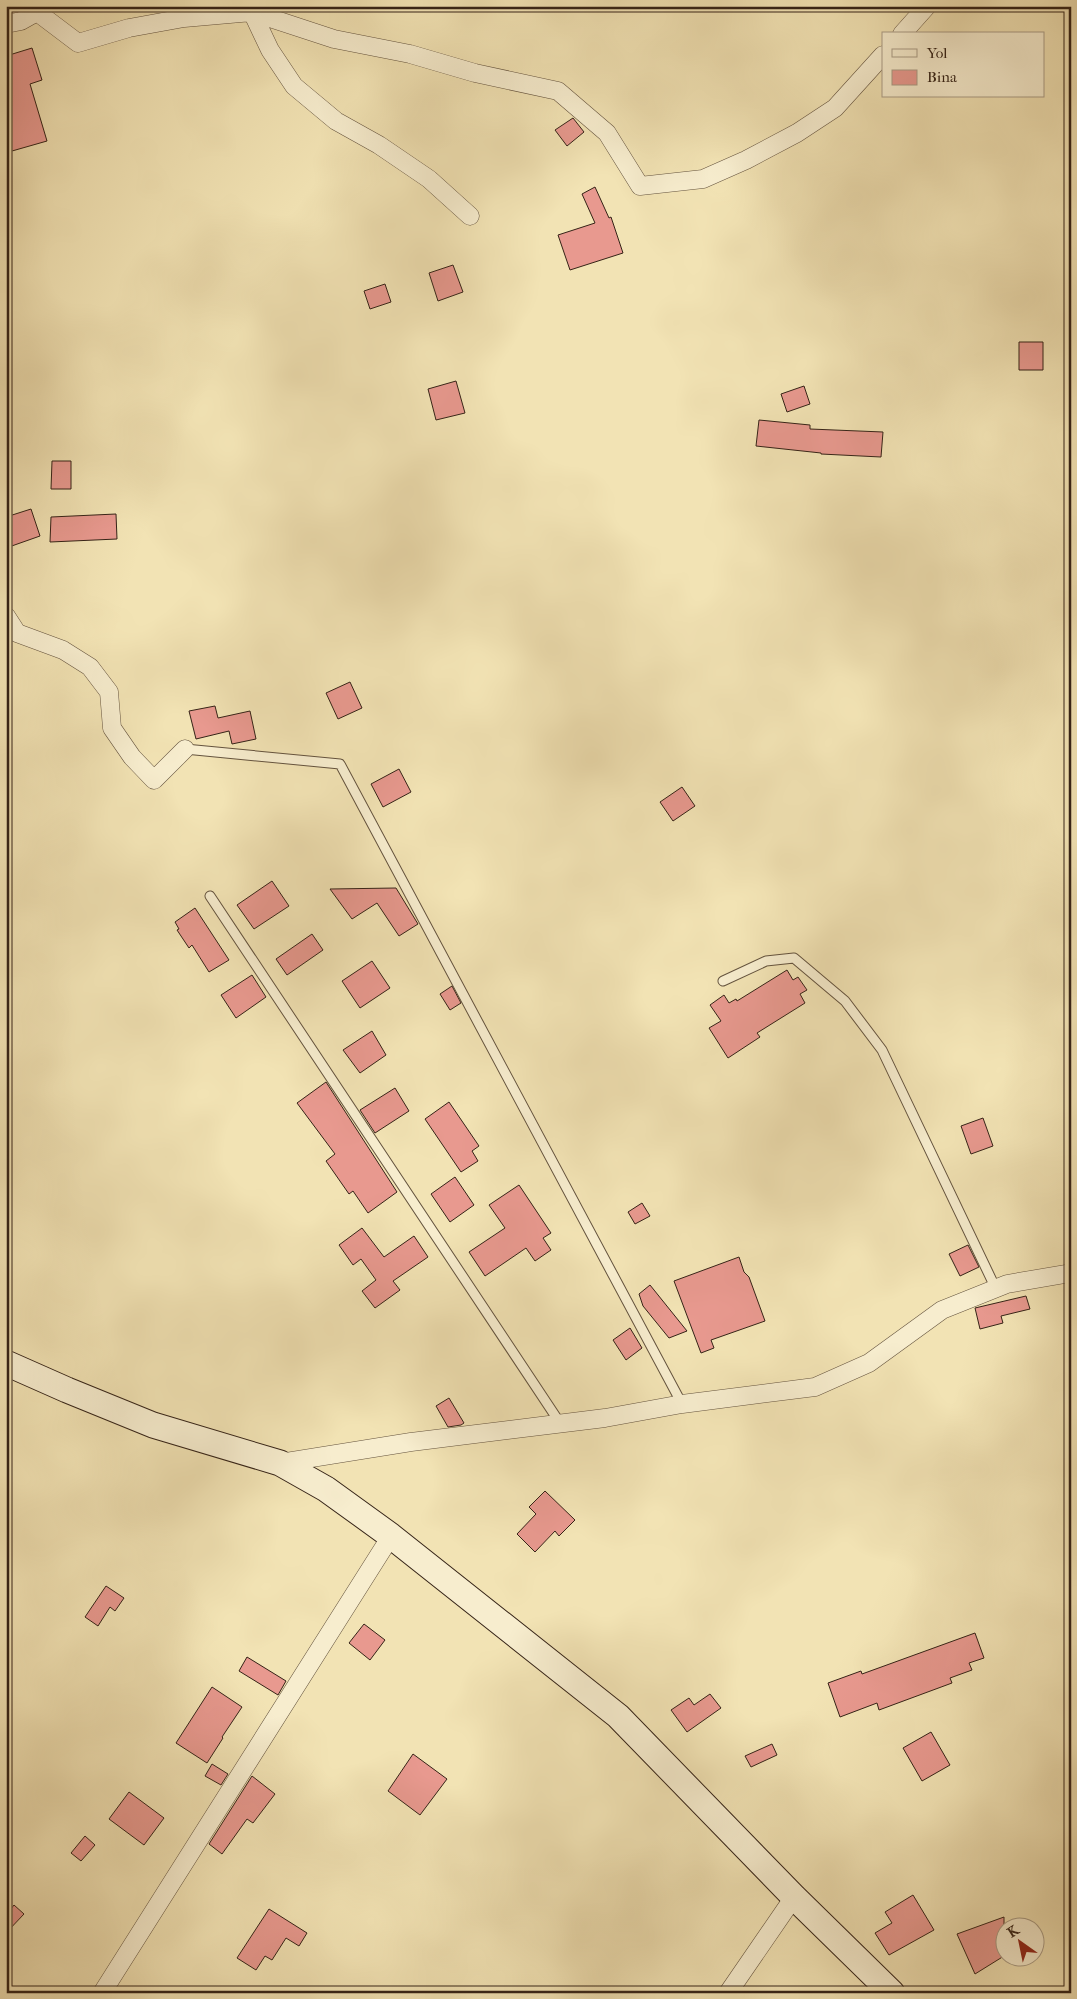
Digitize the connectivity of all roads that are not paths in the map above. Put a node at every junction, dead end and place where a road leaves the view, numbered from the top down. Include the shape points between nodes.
1 (927, 6) edge
2 (38, 9) edge
3 (252, 12) junction
4 (6, 24) edge
5 (904, 32) edge
6 (882, 56) edge
7 (470, 216) dead end
8 (6, 616) edge
9 (185, 749) joint
10 (210, 896) dead end
11 (723, 981) dead end
12 (1071, 1274) edge
13 (996, 1289) junction
14 (6, 1362) edge
15 (682, 1404) junction
16 (560, 1423) junction
17 (280, 1463) junction
18 (391, 1536) junction
19 (794, 1897) junction
20 (102, 1993) edge
21 (728, 1993) edge
22 (892, 1993) edge

1 - 5 street
2 - 3 street via 78,43 128,28 184,18
2 - 4 street via 22,21
3 - 6 street via 334,39 410,54 475,73 558,91 607,133 640,186 703,179 780,142 834,108
3 - 7 street via 270,50 294,86 336,121 429,179
8 - 9 street via 17,633 63,650 90,667 110,692 112,728 132,757 154,780
9 - 15 lane via 340,764
10 - 16 lane
11 - 13 lane via 766,961 794,958 845,1001 882,1050
12 - 13 street via 1007,1284
13 - 15 street via 942,1310 869,1363 815,1386
14 - 17 street via 153,1425
15 - 16 street
16 - 17 street
17 - 18 street via 326,1488
18 - 19 street via 618,1716
18 - 20 street
19 - 21 street
19 - 22 street

